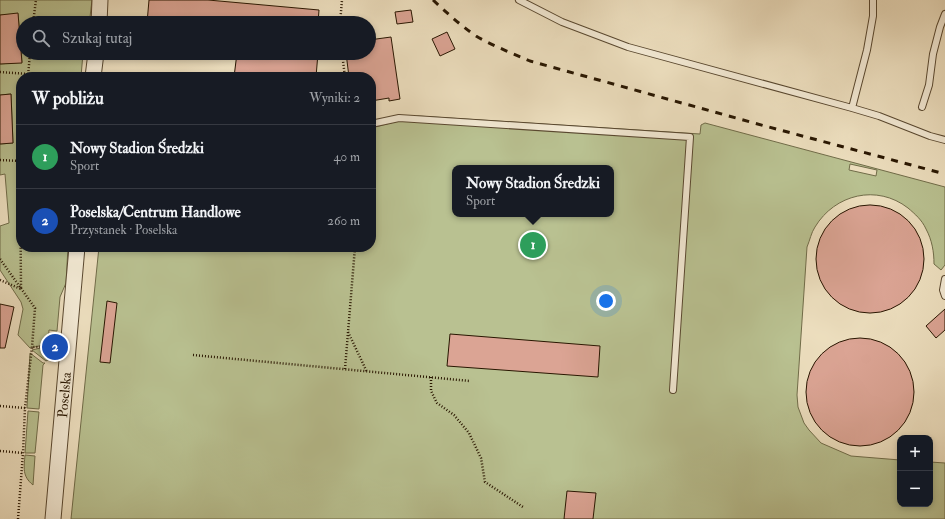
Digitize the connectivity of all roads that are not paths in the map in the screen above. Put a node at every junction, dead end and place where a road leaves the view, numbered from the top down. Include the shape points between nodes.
1 (100, 0) edge
2 (519, 0) edge
3 (873, 0) edge
4 (945, 14) edge
5 (99, 16) edge
6 (95, 60) edge
7 (94, 72) edge
8 (922, 107) dead end
9 (852, 108) junction
10 (376, 123) edge
11 (945, 140) edge
12 (77, 252) edge
13 (945, 279) edge
14 (945, 296) edge
15 (673, 390) dead end
16 (53, 519) edge

1 - 5 street
2 - 9 lane via 562,22 628,47
3 - 9 lane via 867,50
4 - 8 lane via 934,47 929,85
6 - 7 street
9 - 11 lane
10 - 15 lane via 399,118 690,137
12 - 16 street, Poselska
13 - 14 lane

